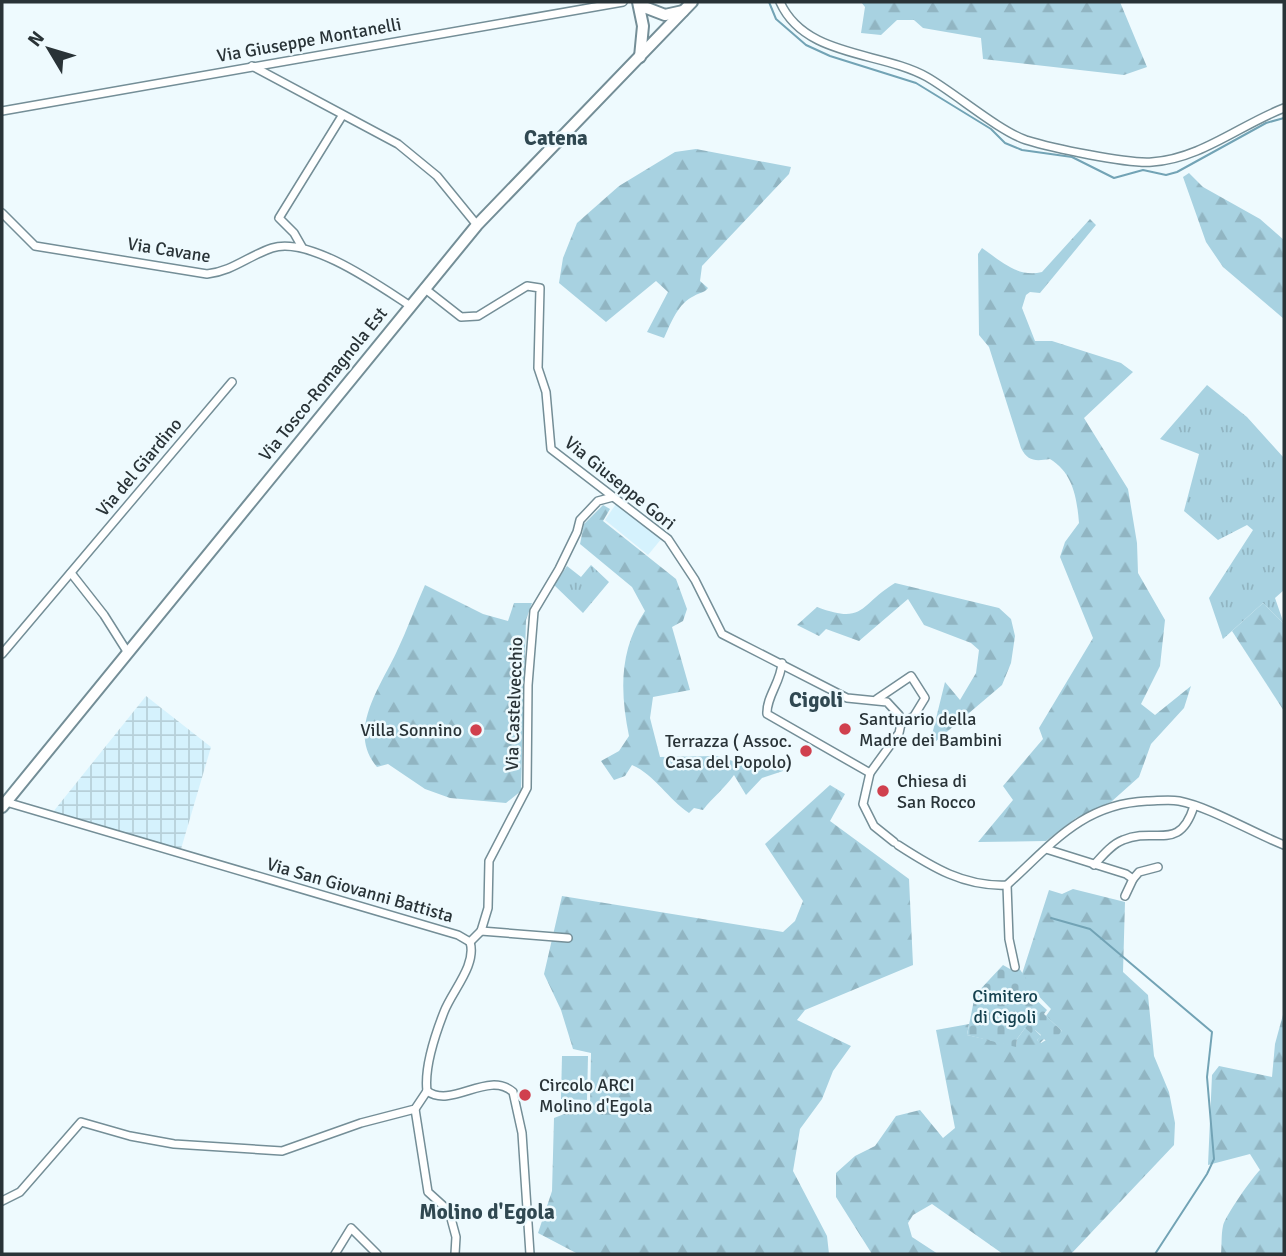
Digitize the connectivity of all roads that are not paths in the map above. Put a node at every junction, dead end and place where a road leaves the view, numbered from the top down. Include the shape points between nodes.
1 (623, 2) edge
2 (692, 2) edge
3 (780, 2) edge
4 (638, 3) edge
5 (683, 11) junction
6 (654, 13) junction
7 (643, 26) junction
8 (663, 33) junction
9 (640, 57) junction
10 (251, 66) junction
11 (1284, 108) edge
12 (2, 111) edge
13 (342, 117) junction
14 (2, 213) edge
15 (477, 225) junction
16 (302, 248) junction
17 (424, 288) junction
18 (409, 305) junction
19 (232, 382) dead end
20 (613, 498) junction
21 (71, 573) junction
22 (128, 653) junction
23 (2, 654) edge
24 (782, 663) junction
25 (877, 699) junction
26 (901, 724) junction
27 (870, 773) junction
28 (4, 805) edge
29 (1194, 806) junction
30 (1284, 845) edge
31 (1046, 849) junction
32 (1094, 865) junction
33 (1158, 867) dead end
34 (1133, 878) junction
35 (1007, 885) junction
36 (1125, 896) dead end
37 (481, 931) junction
38 (568, 938) dead end
39 (470, 942) junction
40 (1015, 967) dead end
41 (427, 1091) junction
42 (415, 1110) junction
43 (2, 1201) edge
44 (335, 1254) edge
45 (377, 1254) edge
46 (455, 1254) edge
47 (530, 1254) edge

1 - 10 street, Via Giuseppe Montanelli
2 - 5 main road, Via Tosco-Romagnola Est
3 - 11 street via 804,30 827,44 925,76 1024,139 1084,153 1151,163 1187,156
4 - 6 main road
4 - 7 main road
5 - 6 main road
5 - 8 main road, Via Tosco-Romagnola Est
6 - 8 main road
7 - 8 main road
7 - 9 main road
8 - 9 main road, Via Tosco-Romagnola Est
9 - 15 main road, Via Tosco-Romagnola Est
10 - 12 street, Via Giuseppe Montanelli
10 - 13 street
13 - 15 street via 418,158
13 - 16 street via 279,218
14 - 16 street, Via Cavane via 36,246 207,274 227,272 270,248
15 - 17 main road, Via Tosco-Romagnola Est
16 - 18 street, Via Cavane
17 - 18 main road, Via Tosco-Romagnola Est
17 - 20 street, Via Giuseppe Gori via 461,317 478,316 527,286 540,288 538,368 546,392 551,449
18 - 22 main road, Via Tosco-Romagnola Est
19 - 21 street, Via del Giardino
20 - 24 street, Via Giuseppe Gori via 668,540 722,634
20 - 37 street, Via Castelvecchio via 598,501 580,520 534,611 527,788 489,861 488,908
21 - 22 street
21 - 23 street, Via del Giardino
22 - 28 main road, Via Tosco-Romagnola Est
24 - 25 street, Via Giuseppe Gori via 847,698
24 - 27 street via 767,714
25 - 26 street via 891,706
25 - 26 street via 911,676 925,698 914,716
26 - 27 street
27 - 35 street via 864,810 896,843 957,879
28 - 39 street, Via San Giovanni Battista
29 - 30 street
29 - 31 street via 1178,801 1114,804 1076,823
29 - 32 street via 1185,828 1176,834 1124,839
31 - 32 street
31 - 35 street
32 - 34 street
33 - 34 street
34 - 36 street
35 - 40 street
37 - 38 street
37 - 39 street
39 - 41 street, Via San Giovanni Battista via 471,956 444,1011 433,1049
41 - 42 street
41 - 47 street via 439,1097 498,1085 513,1092 522,1133
42 - 43 street via 282,1150 174,1144 80,1122 20,1192
42 - 46 street via 428,1192 451,1216
44 - 45 street via 351,1228

